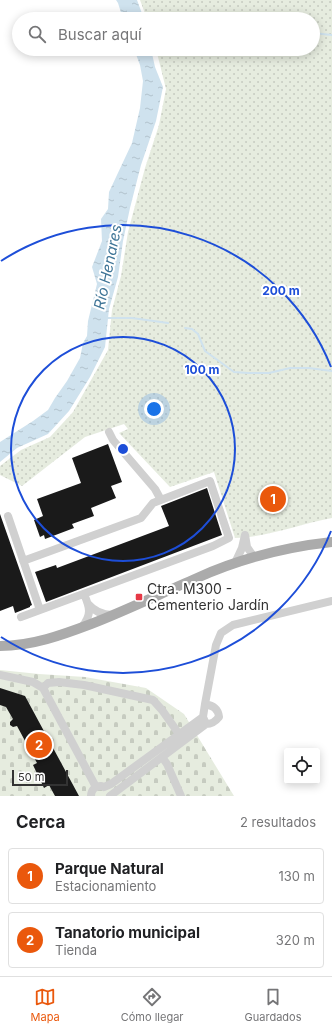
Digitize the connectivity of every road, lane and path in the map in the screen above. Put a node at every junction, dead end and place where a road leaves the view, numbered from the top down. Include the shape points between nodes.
1 (109, 432) dead end
2 (161, 500) junction
3 (8, 516) dead end
4 (332, 542) edge
5 (332, 549) edge
6 (279, 551) junction
7 (254, 557) junction
8 (23, 561) junction
9 (235, 563) junction
10 (84, 594) junction
11 (332, 601) edge
12 (88, 603) junction
13 (40, 610) junction
14 (113, 615) junction
15 (21, 618) dead end
16 (82, 627) junction
17 (0, 646) edge
18 (0, 675) edge
19 (43, 688) junction
20 (205, 704) junction
21 (205, 720) junction
22 (179, 734) junction
23 (164, 752) junction
24 (96, 787) junction
25 (104, 787) junction
26 (113, 795) edge
27 (91, 796) edge
28 (182, 796) edge

1 - 2 lane
2 - 8 lane via 153,503 141,518
2 - 10 lane via 210,481 229,538 214,546
3 - 8 lane
4 - 6 main road
5 - 6 main road
6 - 7 main road
7 - 9 main road
7 - 9 lane via 247,547 245,535
8 - 13 lane
9 - 14 main road
10 - 12 lane
10 - 13 lane
11 - 20 lane via 233,625 221,633 216,645
12 - 14 lane via 98,613
12 - 16 lane via 90,615
13 - 15 lane
14 - 16 main road
16 - 17 main road via 49,639
18 - 19 lane via 33,682
19 - 22 lane via 48,683 59,682 153,700
19 - 24 lane
20 - 21 lane
20 - 21 lane via 216,708 219,716 211,724
21 - 22 lane
21 - 23 lane
22 - 23 lane
23 - 25 lane
23 - 26 lane
23 - 28 lane
24 - 25 lane
24 - 27 lane
25 - 26 lane

